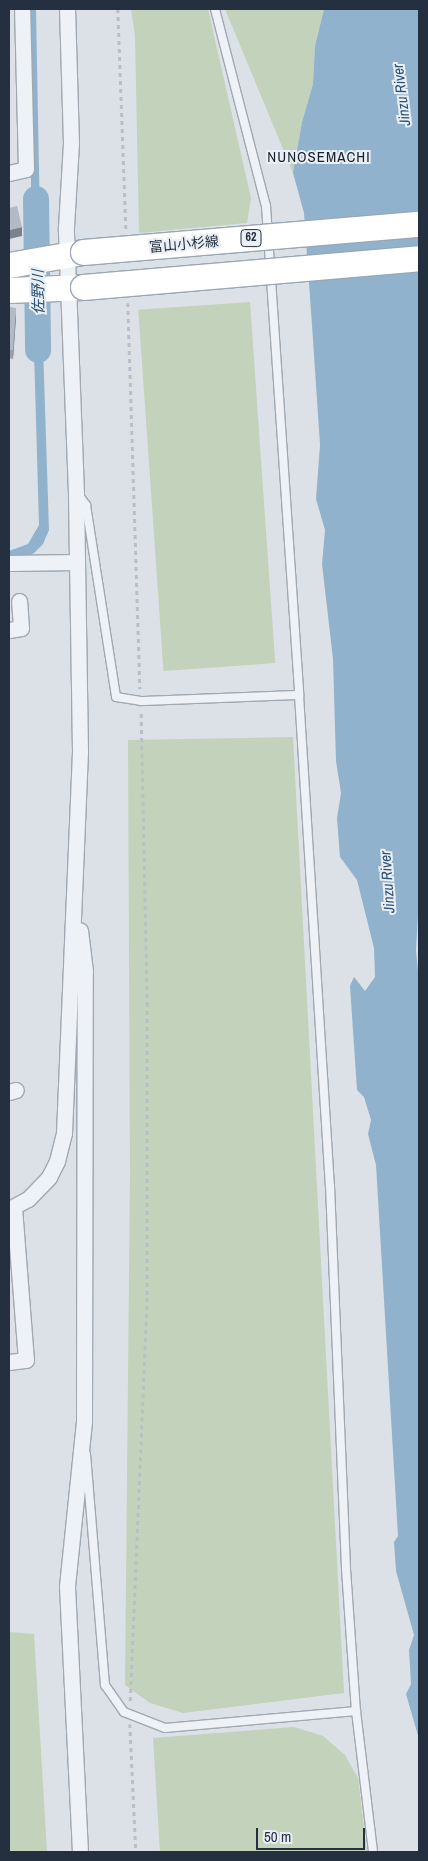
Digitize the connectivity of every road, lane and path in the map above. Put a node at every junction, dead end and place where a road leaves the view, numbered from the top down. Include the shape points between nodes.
1 (22, 9) edge
2 (68, 9) edge
3 (118, 9) edge
4 (215, 9) edge
5 (9, 173) edge
6 (419, 224) edge
7 (126, 239) dead end
8 (75, 253) junction
9 (419, 258) edge
10 (9, 264) edge
11 (76, 288) junction
12 (9, 290) edge
13 (128, 298) dead end
14 (76, 493) junction
15 (77, 562) junction
16 (9, 563) edge
17 (19, 601) dead end
18 (9, 630) edge
19 (299, 694) junction
20 (141, 701) junction
21 (75, 880) junction
22 (11, 1208) edge
23 (9, 1362) edge
24 (84, 1421) junction
25 (356, 1711) junction
26 (130, 1715) junction
27 (80, 1852) edge
28 (136, 1852) edge
29 (373, 1852) edge

1 - 5 street via 26,169
2 - 8 street
3 - 7 path
4 - 19 lane via 266,206
6 - 8 main road, 富山小杉線 / 62, bridge
8 - 10 main road, 富山小杉線 / 62
8 - 11 street
9 - 11 main road, bridge
11 - 12 main road
11 - 14 street
13 - 20 path
14 - 15 street
14 - 20 lane via 86,505 116,697
15 - 16 street
15 - 21 street via 80,751
17 - 18 street via 21,628
19 - 20 lane
19 - 25 lane via 330,1186 346,1569
20 - 26 path via 147,1006 147,1295
21 - 22 street via 64,1133 49,1177 28,1199
21 - 24 street via 85,972
22 - 23 street via 26,1360
24 - 26 lane via 105,1684
24 - 27 street via 67,1586
25 - 26 lane via 165,1728
25 - 29 lane
26 - 28 path

